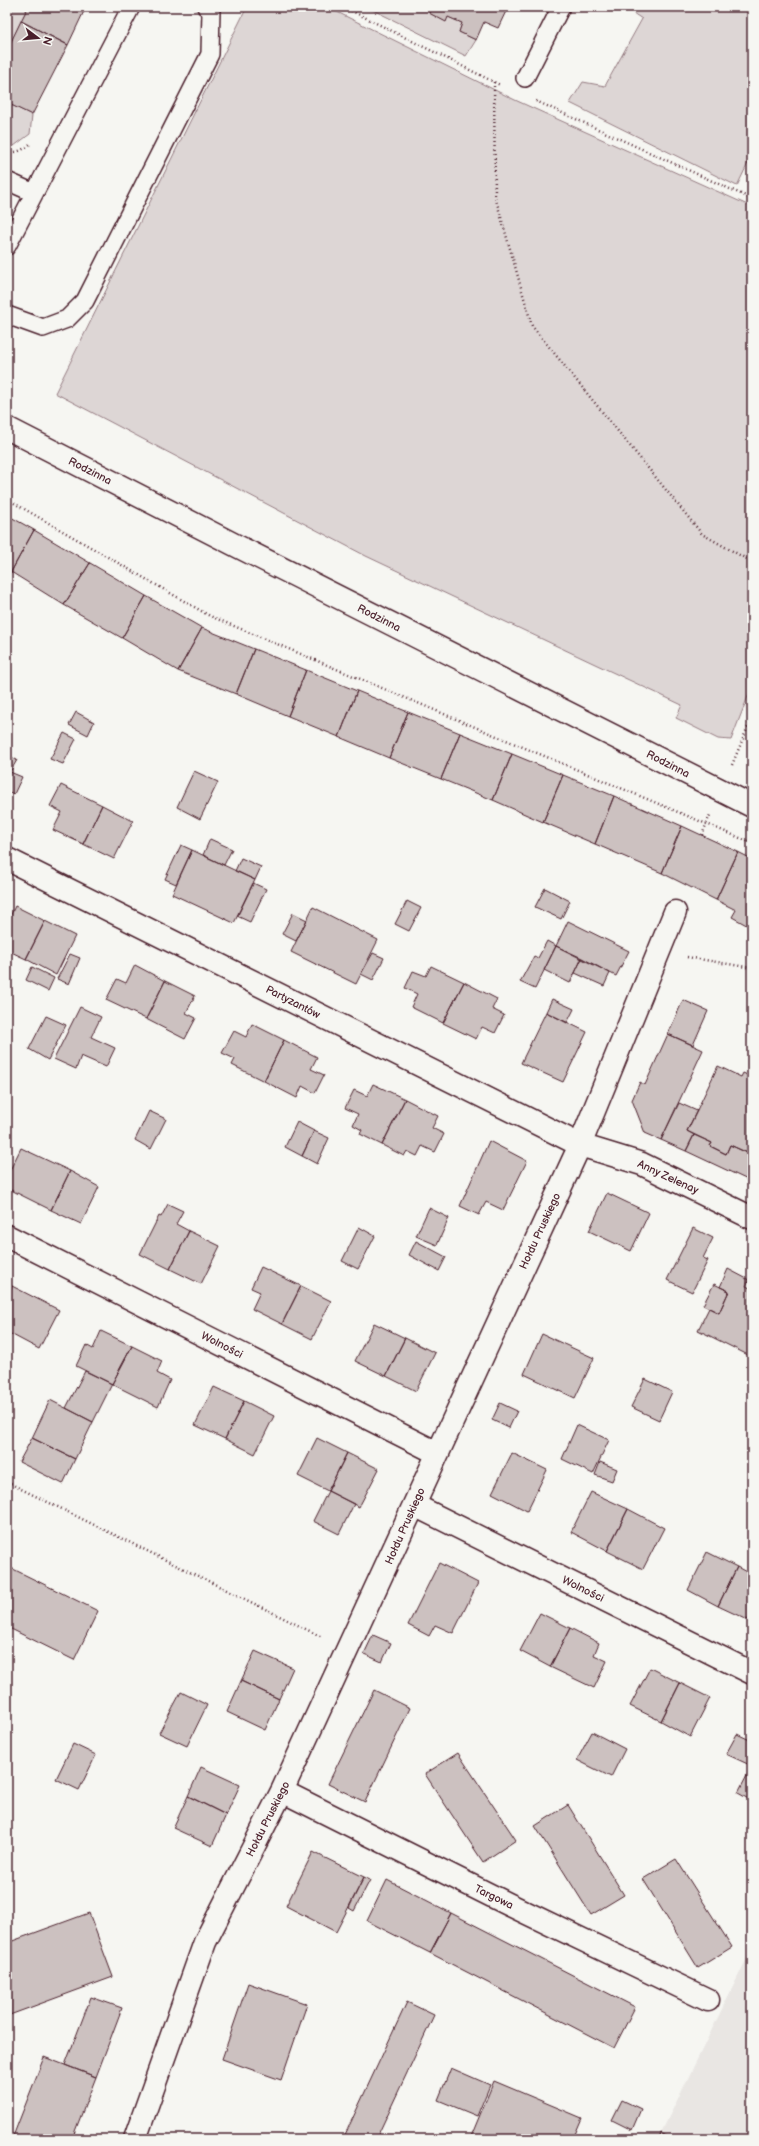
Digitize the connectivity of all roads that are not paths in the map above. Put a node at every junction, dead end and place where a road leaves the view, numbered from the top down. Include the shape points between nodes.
1 (131, 7) edge
2 (206, 7) edge
3 (561, 7) edge
4 (525, 78) dead end
5 (7, 181) edge
6 (34, 193) junction
7 (7, 246) edge
8 (7, 315) edge
9 (7, 428) edge
10 (752, 806) edge
11 (7, 858) edge
12 (675, 912) dead end
13 (580, 1145) junction
14 (752, 1218) edge
15 (7, 1236) edge
16 (437, 1453) junction
17 (414, 1505) junction
18 (752, 1673) edge
19 (282, 1791) junction
20 (708, 2000) dead end
21 (135, 2139) edge

1 - 6 lane
2 - 8 lane via 211,10 210,54 85,301 67,319 43,328
3 - 4 lane
5 - 6 lane
6 - 7 lane
9 - 10 street, Rodzinna
11 - 13 street, Partyzantów
12 - 13 street, Hołdu Pruskiego
13 - 14 street, Anny Zelenay via 642,1164
13 - 16 street, Hołdu Pruskiego
15 - 16 street, Wolności
16 - 17 street, Hołdu Pruskiego
17 - 18 street, Wolności
17 - 19 street, Hołdu Pruskiego
19 - 20 street, Targowa
19 - 21 street, Hołdu Pruskiego via 205,1942

